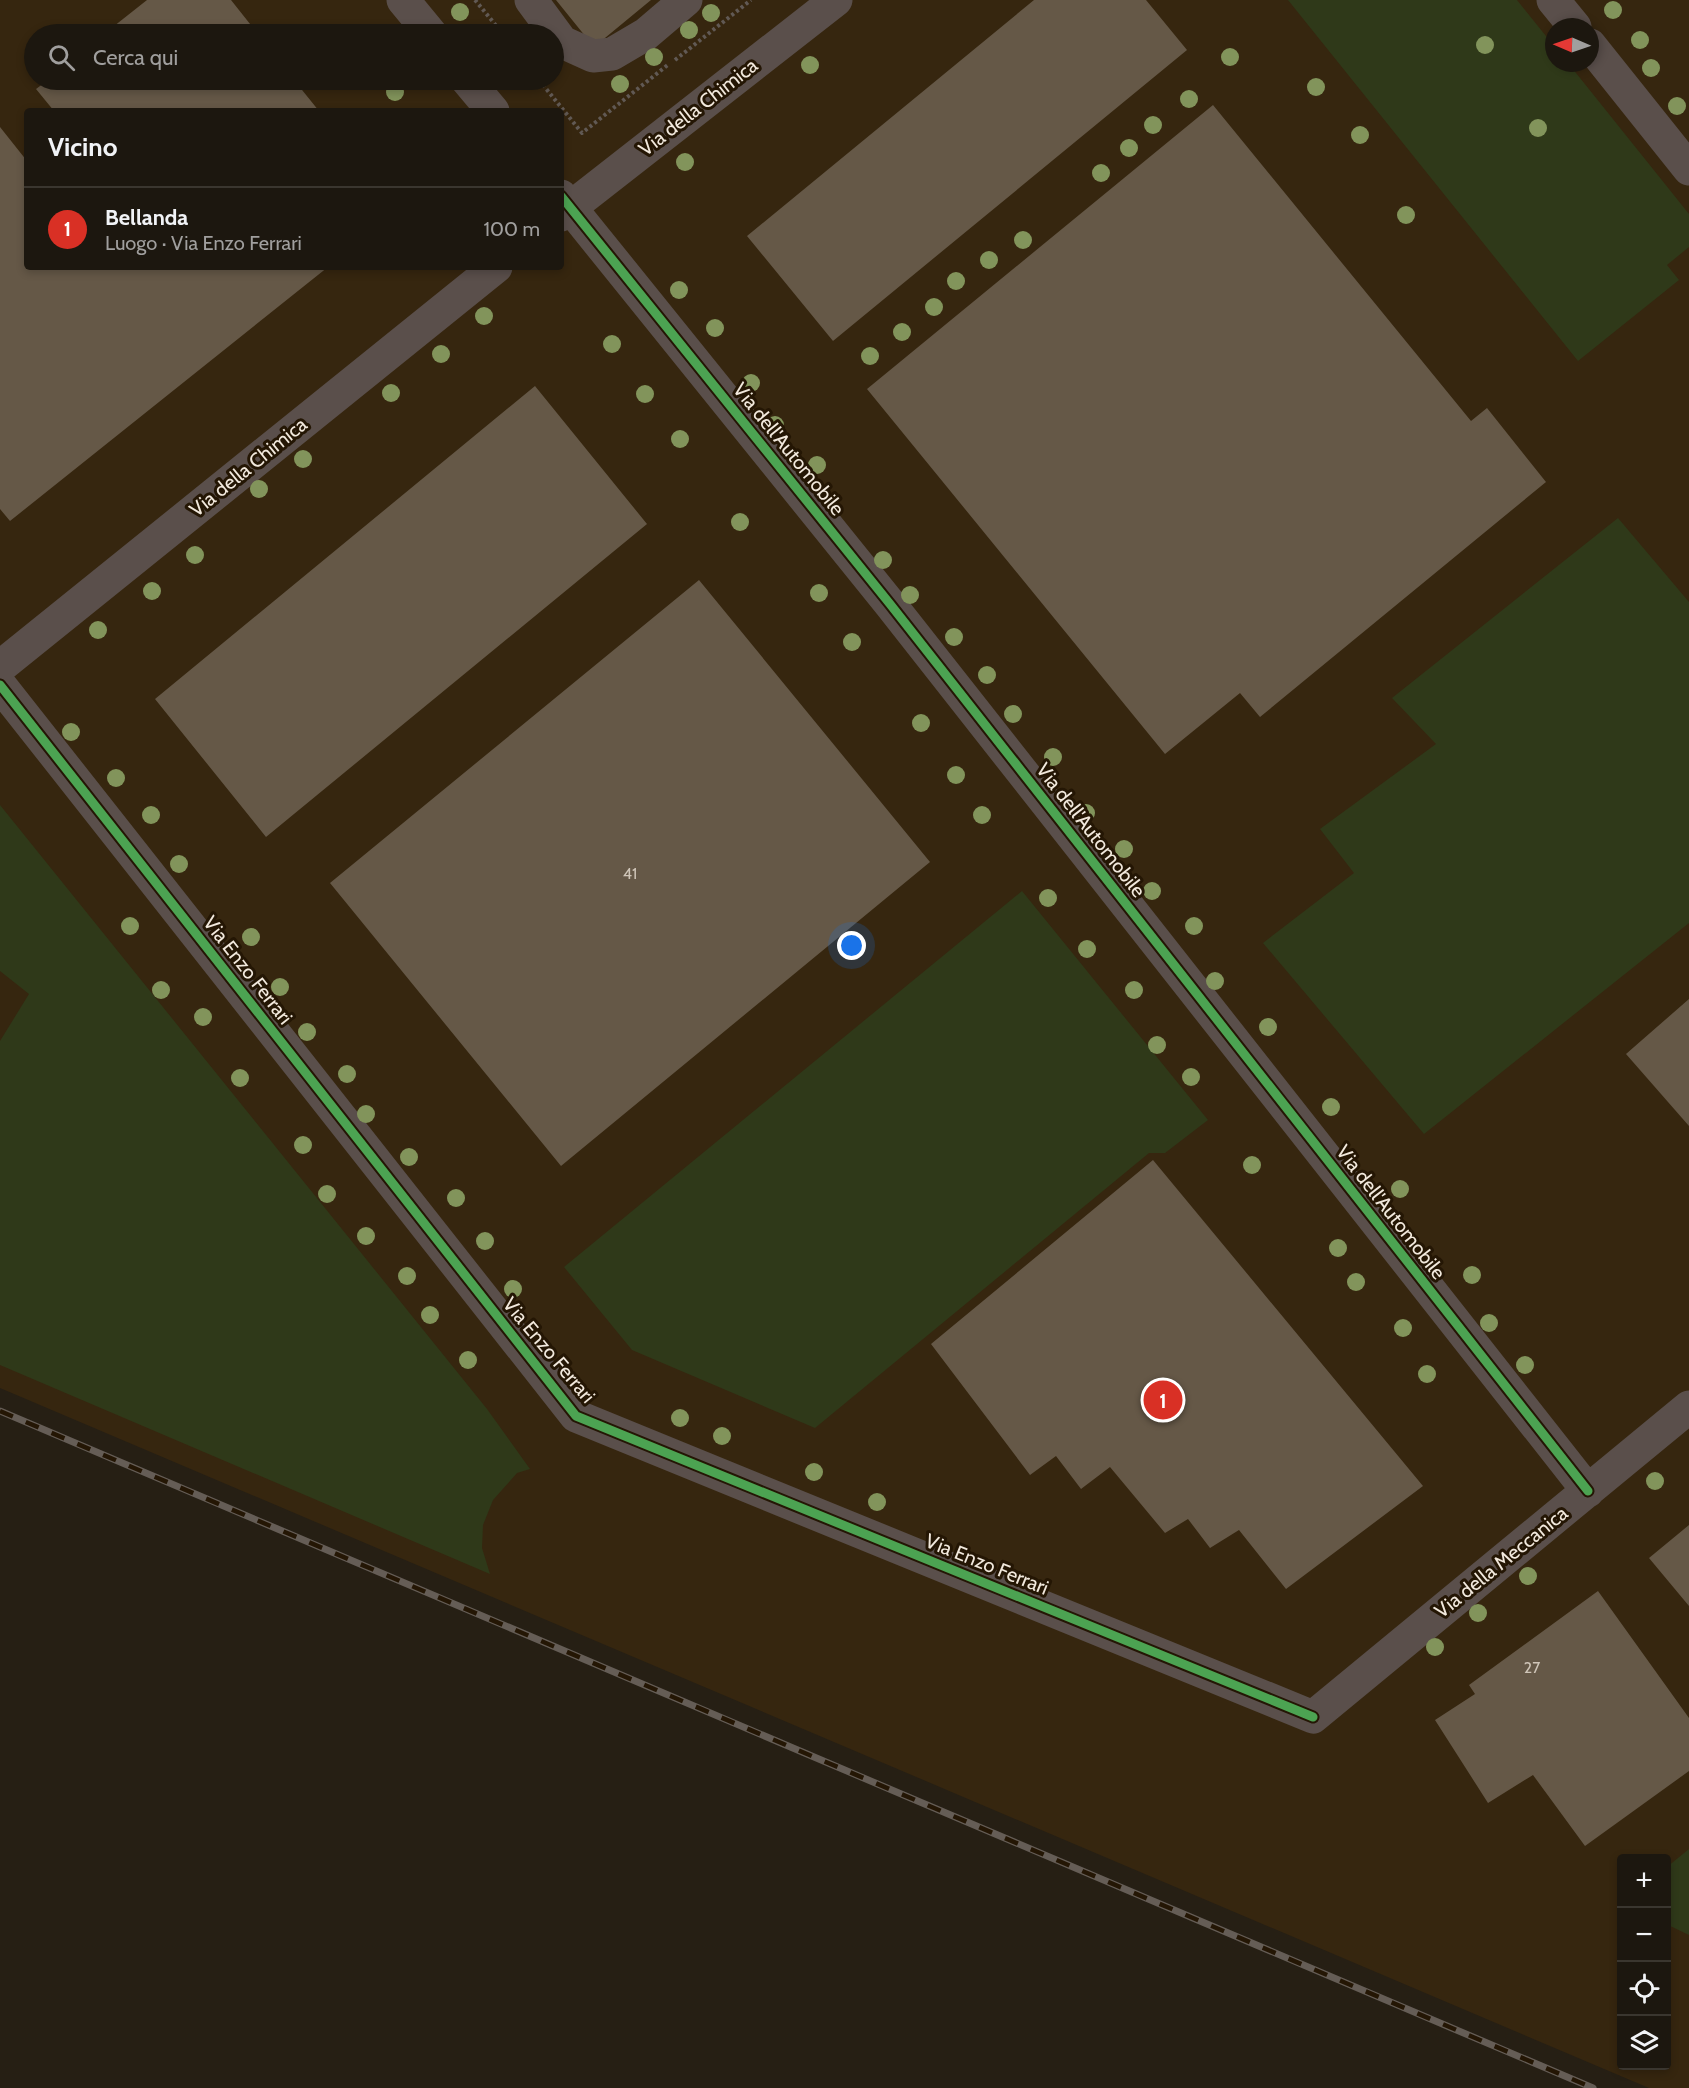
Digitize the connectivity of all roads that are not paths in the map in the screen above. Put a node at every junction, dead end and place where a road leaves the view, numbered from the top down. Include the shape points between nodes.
1 (403, 0) edge
2 (531, 0) edge
3 (686, 0) edge
4 (836, 0) edge
5 (1553, 0) edge
6 (1568, 18) edge
7 (423, 24) edge
8 (549, 24) edge
9 (564, 43) edge
10 (1599, 56) edge
11 (475, 90) edge
12 (490, 108) edge
13 (1689, 169) edge
14 (564, 206) edge
15 (492, 270) edge
16 (0, 667) edge
17 (0, 685) edge
18 (1689, 1407) edge
19 (1588, 1491) junction
20 (1313, 1717) joint

1 - 7 street
2 - 8 street
3 - 9 street via 646,34 612,54 593,56
4 - 14 street, Via della Chimica
5 - 6 street
10 - 13 street
11 - 12 street
14 - 19 street, Via dell'Automobile via 890,604
15 - 16 street, Via della Chimica
17 - 20 street, Via Enzo Ferrari via 576,1416
18 - 19 street, Via della Meccanica
19 - 20 street, Via della Meccanica

